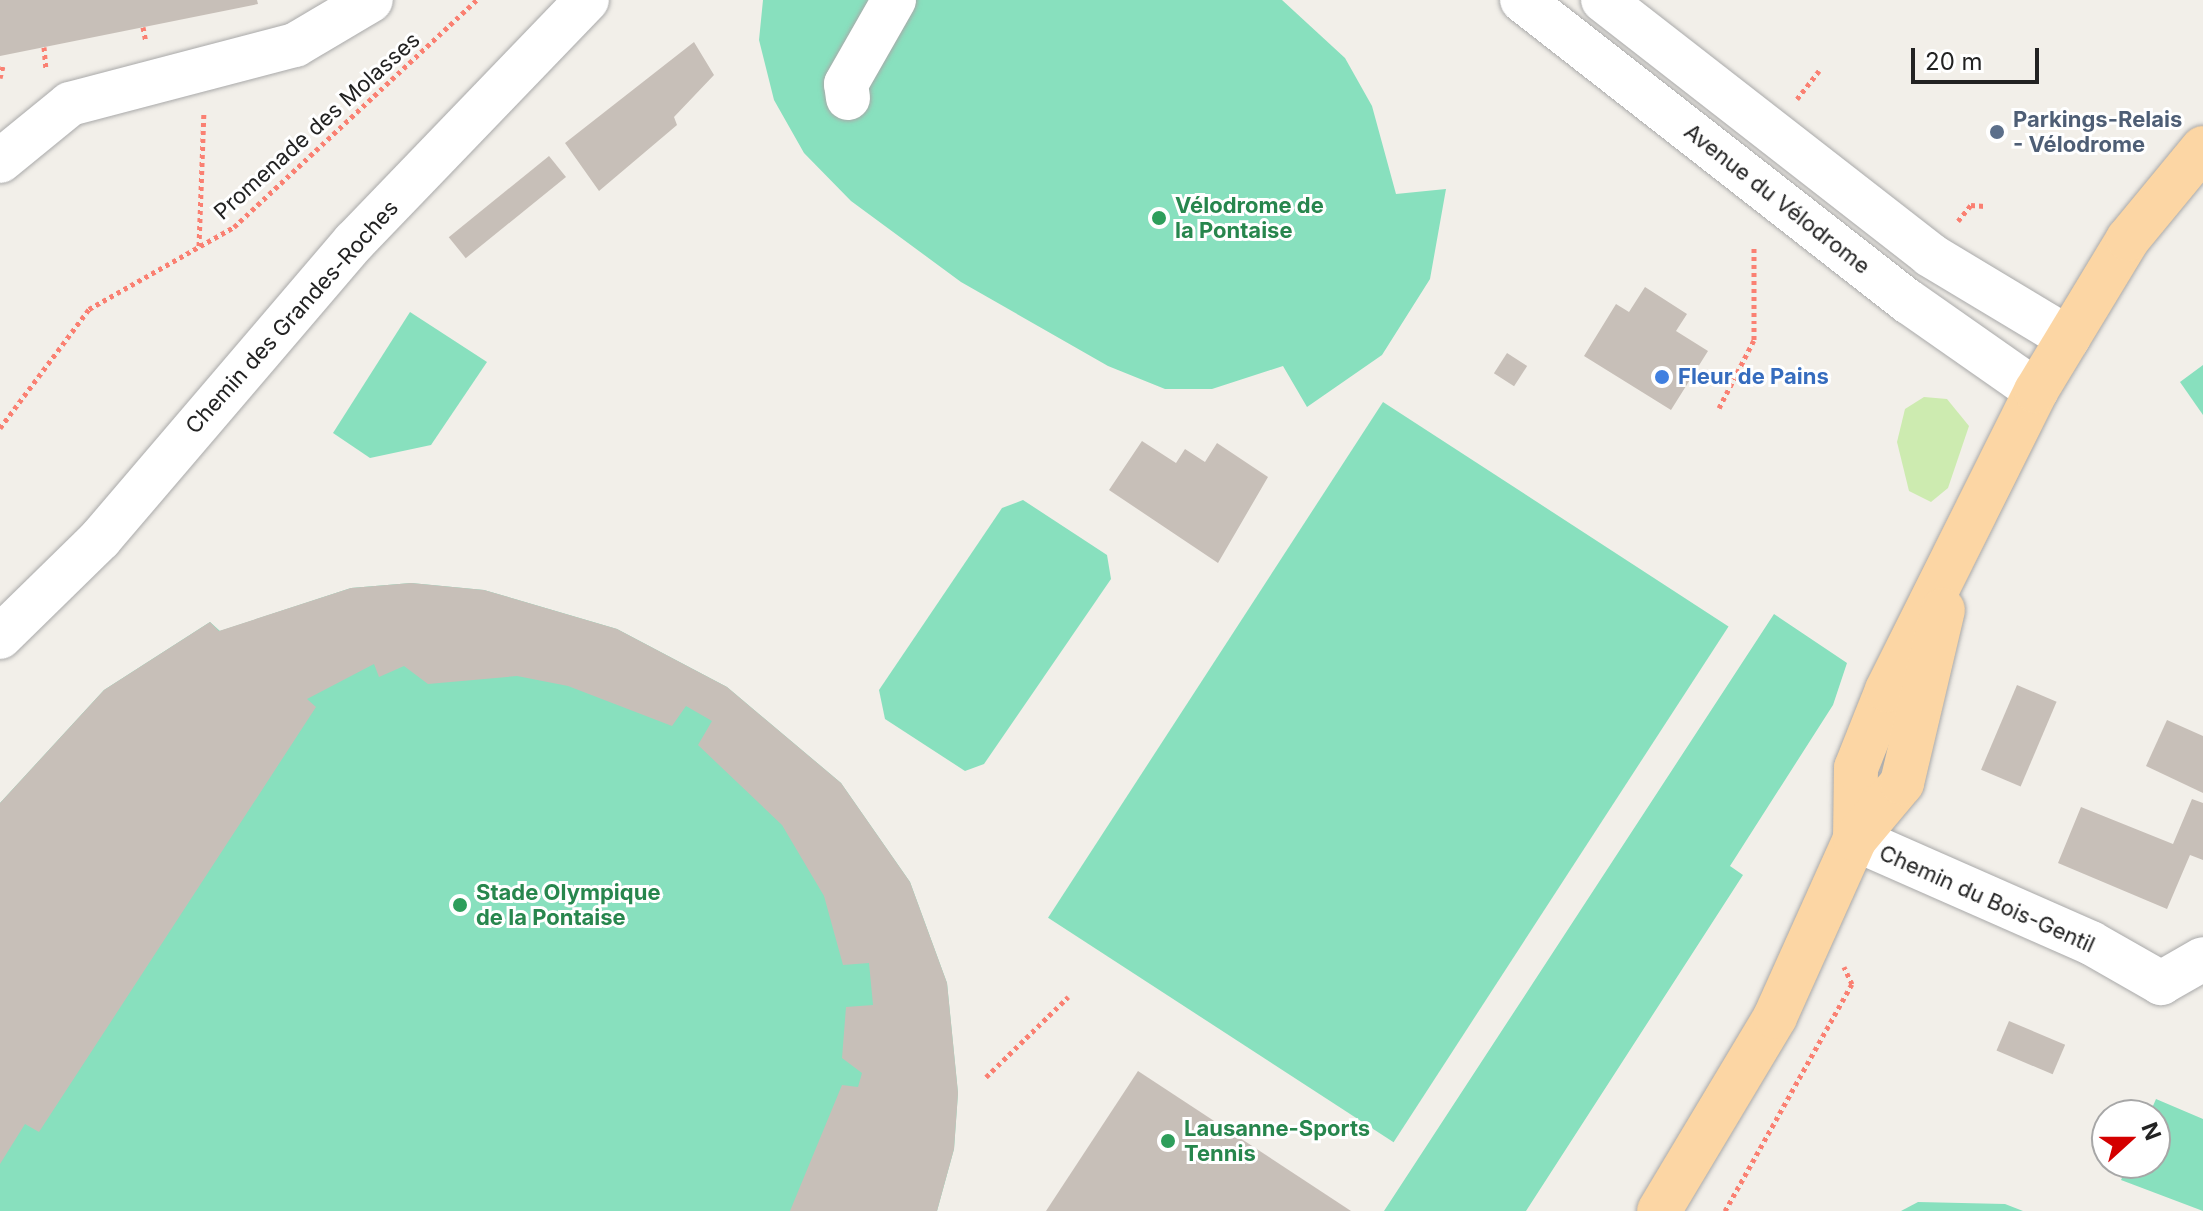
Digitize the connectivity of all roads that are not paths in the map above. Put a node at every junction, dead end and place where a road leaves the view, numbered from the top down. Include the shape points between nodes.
1 (371, 0) edge
2 (587, 0) edge
3 (894, 0) edge
4 (1522, 0) edge
5 (1603, 0) edge
6 (848, 98) dead end
7 (2203, 148) edge
8 (0, 161) edge
9 (2068, 338) junction
10 (2036, 391) junction
11 (0, 637) edge
12 (1855, 839) junction
13 (2203, 959) edge
14 (1659, 1211) edge

1 - 8 street via 295,45 70,104
2 - 11 street, Chemin des Grandes-Roches via 354,242 100,539
3 - 6 street via 846,84
4 - 10 street, Avenue du Vélodrome via 1909,302
5 - 9 street via 1930,255
7 - 9 main road via 2128,239
9 - 10 main road
10 - 12 main road via 1950,571 1907,770
12 - 13 street, Chemin du Bois-Gentil via 2091,943 2161,983
12 - 14 main road via 1775,1017

